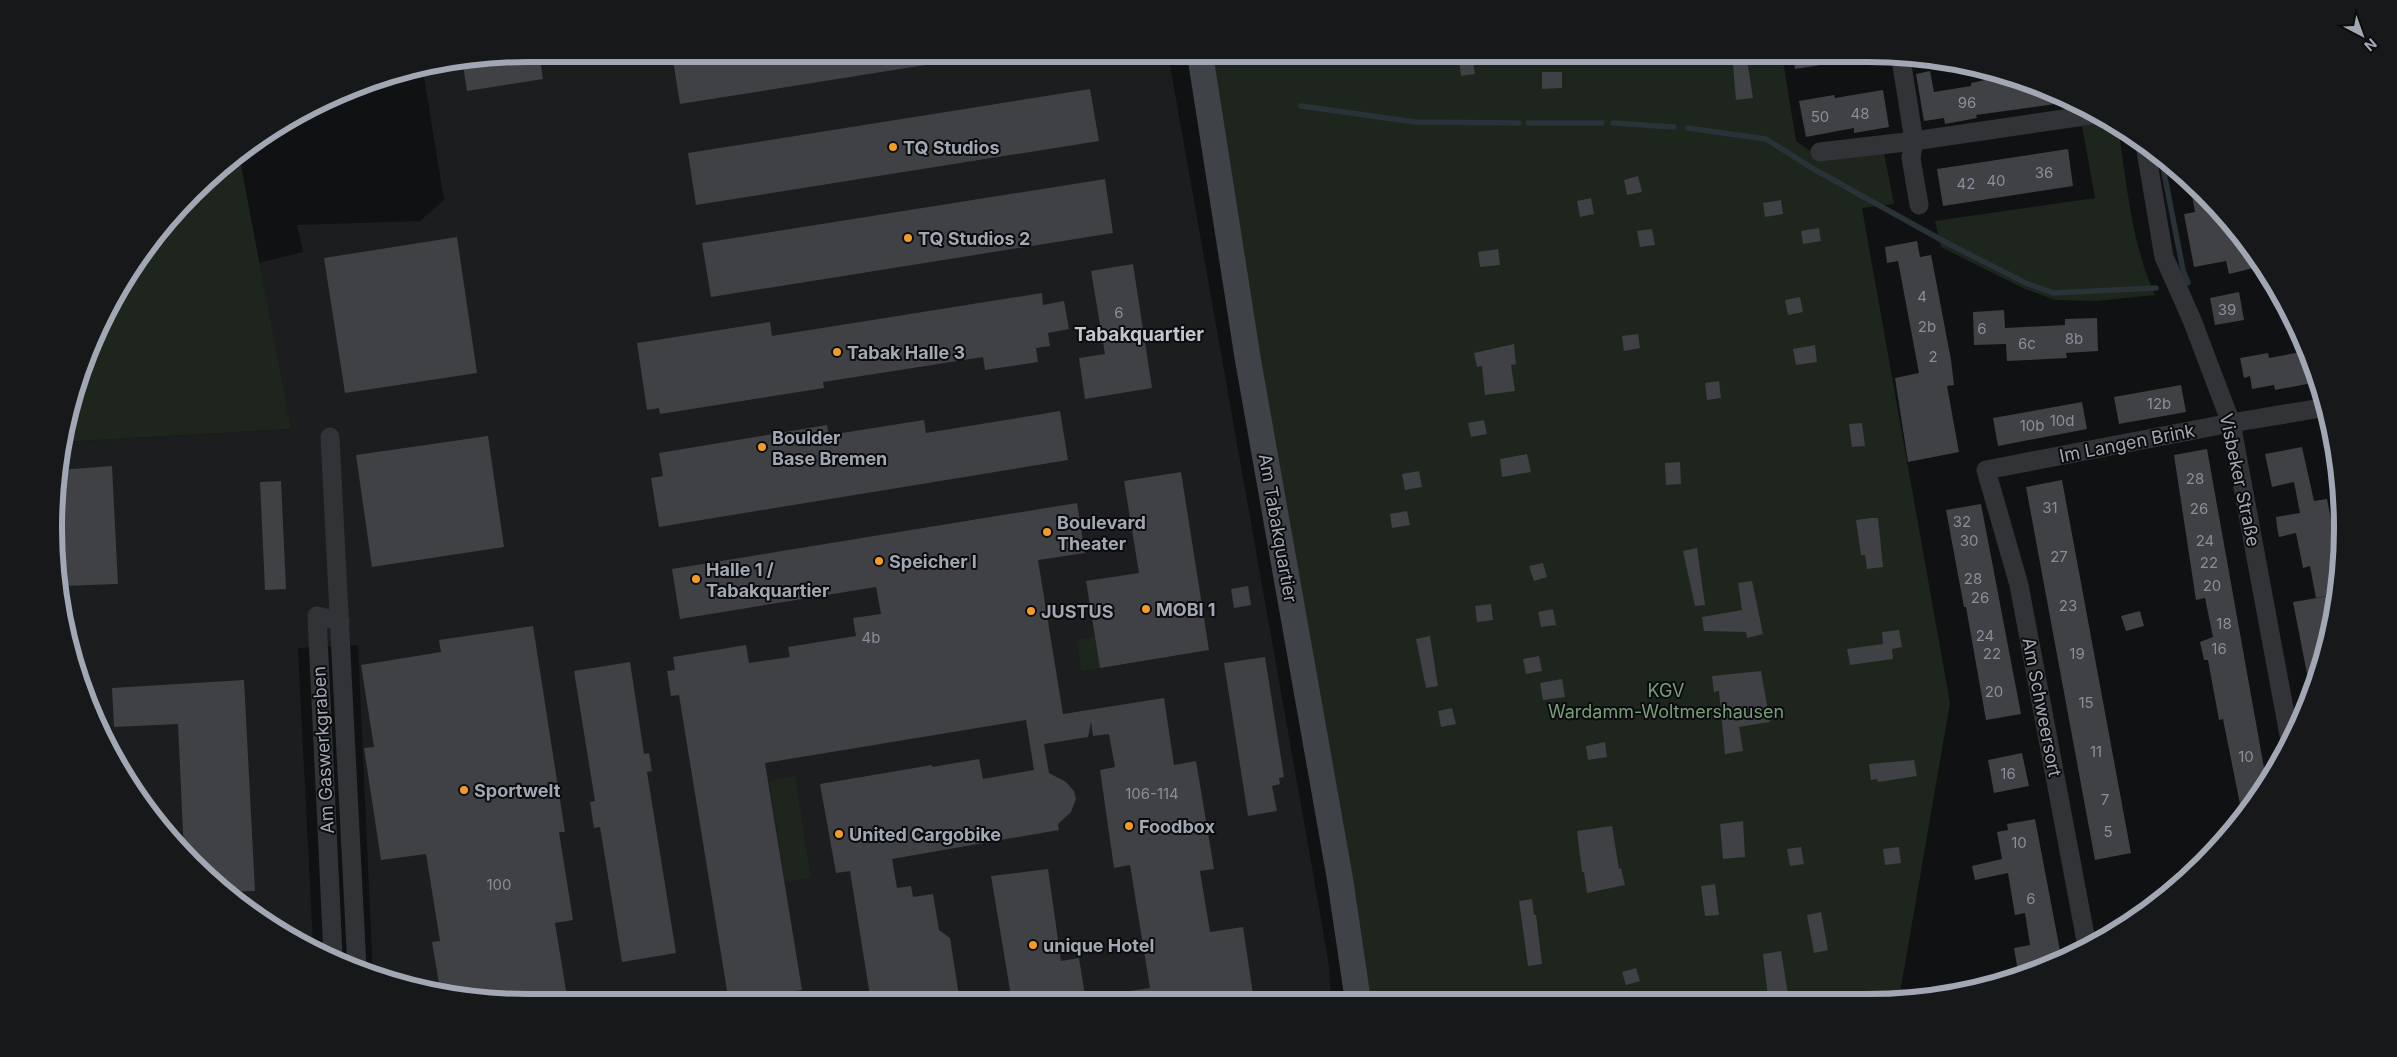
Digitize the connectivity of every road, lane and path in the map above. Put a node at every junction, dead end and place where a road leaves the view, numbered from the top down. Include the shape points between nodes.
1 (1201, 62) edge
2 (1902, 63) edge
3 (2085, 116) edge
4 (1914, 141) junction
5 (1820, 152) dead end
6 (2147, 155) edge
7 (1919, 206) dead end
8 (2319, 408) edge
9 (2231, 422) junction
10 (330, 437) dead end
11 (1986, 470) joint
12 (340, 621) junction
13 (2288, 730) edge
14 (330, 908) junction
15 (353, 908) junction
16 (2086, 940) edge
17 (333, 951) edge
18 (357, 961) edge
19 (1357, 994) edge

1 - 19 street, Am Tabakquartier via 1248,360 1340,879
2 - 4 street
3 - 4 street
4 - 5 street
4 - 7 street via 1911,158
6 - 9 street, Visbeker Straße via 2164,257
8 - 9 street, Im Langen Brink
9 - 11 street, Im Langen Brink
9 - 13 street, Visbeker Straße
10 - 12 street, Am Gaswerkgraben
11 - 16 street, Am Schweersort via 2019,585
12 - 14 street, Am Gaswerkgraben via 317,616
12 - 15 street, Am Gaswerkgraben
14 - 15 street
14 - 17 street, Am Gaswerkgraben
15 - 18 street, Am Gaswerkgraben

